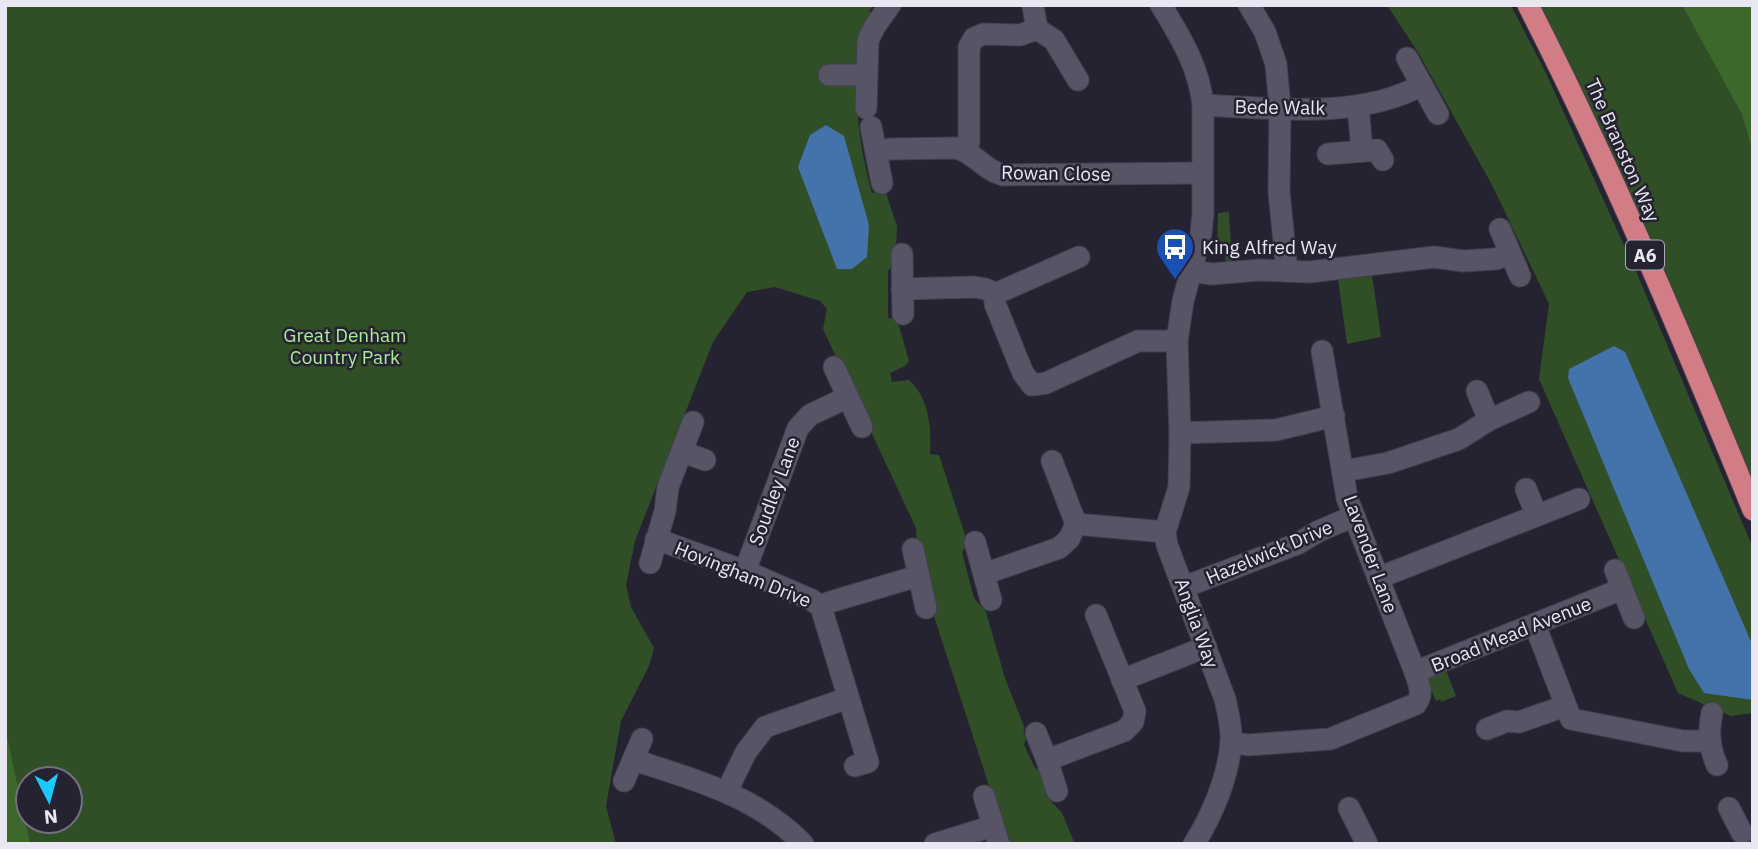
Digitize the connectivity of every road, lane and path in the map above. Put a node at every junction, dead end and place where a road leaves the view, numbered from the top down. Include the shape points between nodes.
1 (890, 5) edge
2 (1161, 5) edge
3 (1249, 5) edge
4 (1528, 5) edge
5 (1032, 6) edge
6 (1037, 29) junction
7 (1407, 58) dead end
8 (1079, 71) dead end
9 (829, 75) dead end
10 (866, 75) junction
11 (1422, 85) junction
12 (1203, 105) junction
13 (1358, 106) junction
14 (1280, 108) junction
15 (1438, 114) dead end
16 (967, 151) junction
17 (1362, 151) junction
18 (876, 152) junction
19 (1328, 154) dead end
20 (1383, 160) dead end
21 (1202, 173) junction
22 (883, 183) dead end
23 (1500, 229) dead end
24 (1510, 253) junction
25 (902, 254) dead end
26 (1070, 256) dead end
27 (1191, 271) junction
28 (1287, 271) junction
29 (1520, 276) dead end
30 (902, 289) junction
31 (995, 294) junction
32 (903, 314) dead end
33 (1177, 341) junction
34 (1322, 351) dead end
35 (834, 367) dead end
36 (1477, 391) dead end
37 (848, 397) junction
38 (1528, 402) dead end
39 (1334, 416) junction
40 (1489, 420) junction
41 (693, 422) dead end
42 (862, 427) dead end
43 (1180, 433) junction
44 (683, 452) junction
45 (705, 460) dead end
46 (1052, 461) dead end
47 (1343, 471) junction
48 (1525, 489) dead end
49 (1579, 499) dead end
50 (1753, 510) edge
51 (1536, 514) junction
52 (1354, 516) junction
53 (1076, 524) junction
54 (1164, 532) junction
55 (656, 539) junction
56 (975, 542) dead end
57 (913, 549) dead end
58 (650, 563) dead end
59 (745, 571) junction
60 (984, 573) junction
61 (918, 576) junction
62 (1378, 578) junction
63 (1184, 587) junction
64 (991, 600) dead end
65 (821, 607) junction
66 (926, 608) dead end
67 (1096, 615) dead end
68 (1634, 618) dead end
69 (1535, 625) junction
70 (1206, 647) junction
71 (1415, 672) junction
72 (1122, 680) junction
73 (848, 698) junction
74 (1565, 706) junction
75 (1712, 713) dead end
76 (1487, 729) dead end
77 (1036, 733) dead end
78 (642, 739) dead end
79 (1710, 741) junction
80 (1231, 742) junction
81 (634, 760) junction
82 (1047, 760) junction
83 (1717, 765) dead end
84 (855, 766) dead end
85 (624, 781) dead end
86 (727, 791) junction
87 (1057, 791) dead end
88 (984, 796) dead end
89 (1349, 808) dead end
90 (1729, 808) dead end
91 (996, 835) edge
92 (1744, 835) edge
93 (797, 842) edge
94 (935, 844) edge
95 (1194, 844) edge
96 (1367, 844) edge

1 - 10 street via 868,40
2 - 12 street via 1193,60
3 - 14 street via 1276,64
4 - 50 highway, The Branston Way / A6 via 1653,271
5 - 6 street
6 - 8 street via 1054,40
6 - 16 street via 1020,35 974,38 969,47
7 - 11 street
9 - 10 street
10 - 18 street
11 - 13 street, Bede Walk via 1401,96
11 - 15 street
12 - 14 street, Bede Walk
12 - 21 street
13 - 14 street, Bede Walk
13 - 17 street
14 - 28 street via 1279,192
16 - 18 street
16 - 21 street, Rowan Close via 989,171 1003,175
17 - 19 street
17 - 20 street via 1377,150
18 - 22 street
21 - 27 street via 1201,234
23 - 24 street
24 - 28 street via 1496,259 1434,257
24 - 29 street
25 - 30 street
26 - 31 street
27 - 28 street
27 - 33 street
30 - 31 street via 974,287
30 - 32 street
31 - 33 street via 1018,362 1032,385 1046,383 1138,341
33 - 43 street
34 - 39 street, Lavender Lane
35 - 37 street
36 - 40 street
37 - 42 street
37 - 59 street, Soudley Lane via 810,415 798,428
38 - 40 street
39 - 43 street via 1276,430
39 - 47 street, Lavender Lane
40 - 47 street via 1459,439 1388,463
41 - 44 street
43 - 54 street via 1179,487
44 - 45 street
44 - 55 street via 668,487
46 - 53 street
47 - 52 street, Lavender Lane
48 - 51 street
49 - 51 street
51 - 62 street
52 - 62 street, Lavender Lane
52 - 63 street, Hazelwick Drive via 1297,544
53 - 54 street
53 - 60 street via 1059,548
54 - 63 street, Anglia Way
55 - 58 street
55 - 59 street, Hovingham Drive
56 - 60 street
57 - 61 street
59 - 65 street, Hovingham Drive
60 - 64 street
61 - 65 street
61 - 66 street
62 - 71 street, Lavender Lane
63 - 70 street, Anglia Way
65 - 73 street, Hovingham Drive
67 - 72 street
68 - 69 street, Broad Mead Avenue via 1618,580
69 - 71 street, Broad Mead Avenue
69 - 74 street
70 - 72 street
70 - 80 street, Anglia Way via 1225,699
71 - 80 street, Broad Mead Avenue via 1421,692 1416,704 1330,739 1248,745
72 - 82 street via 1135,711 1133,722 1124,731
73 - 84 street, Hovingham Drive via 868,762
73 - 86 street via 765,727 746,752
74 - 76 street
74 - 79 street via 1571,719 1683,741
75 - 79 street
77 - 82 street
78 - 81 street
79 - 83 street
80 - 95 street, Anglia Way via 1212,813
81 - 85 street
81 - 86 street
82 - 87 street
86 - 93 street via 765,812
88 - 91 street
89 - 96 street
90 - 92 street
91 - 94 street

